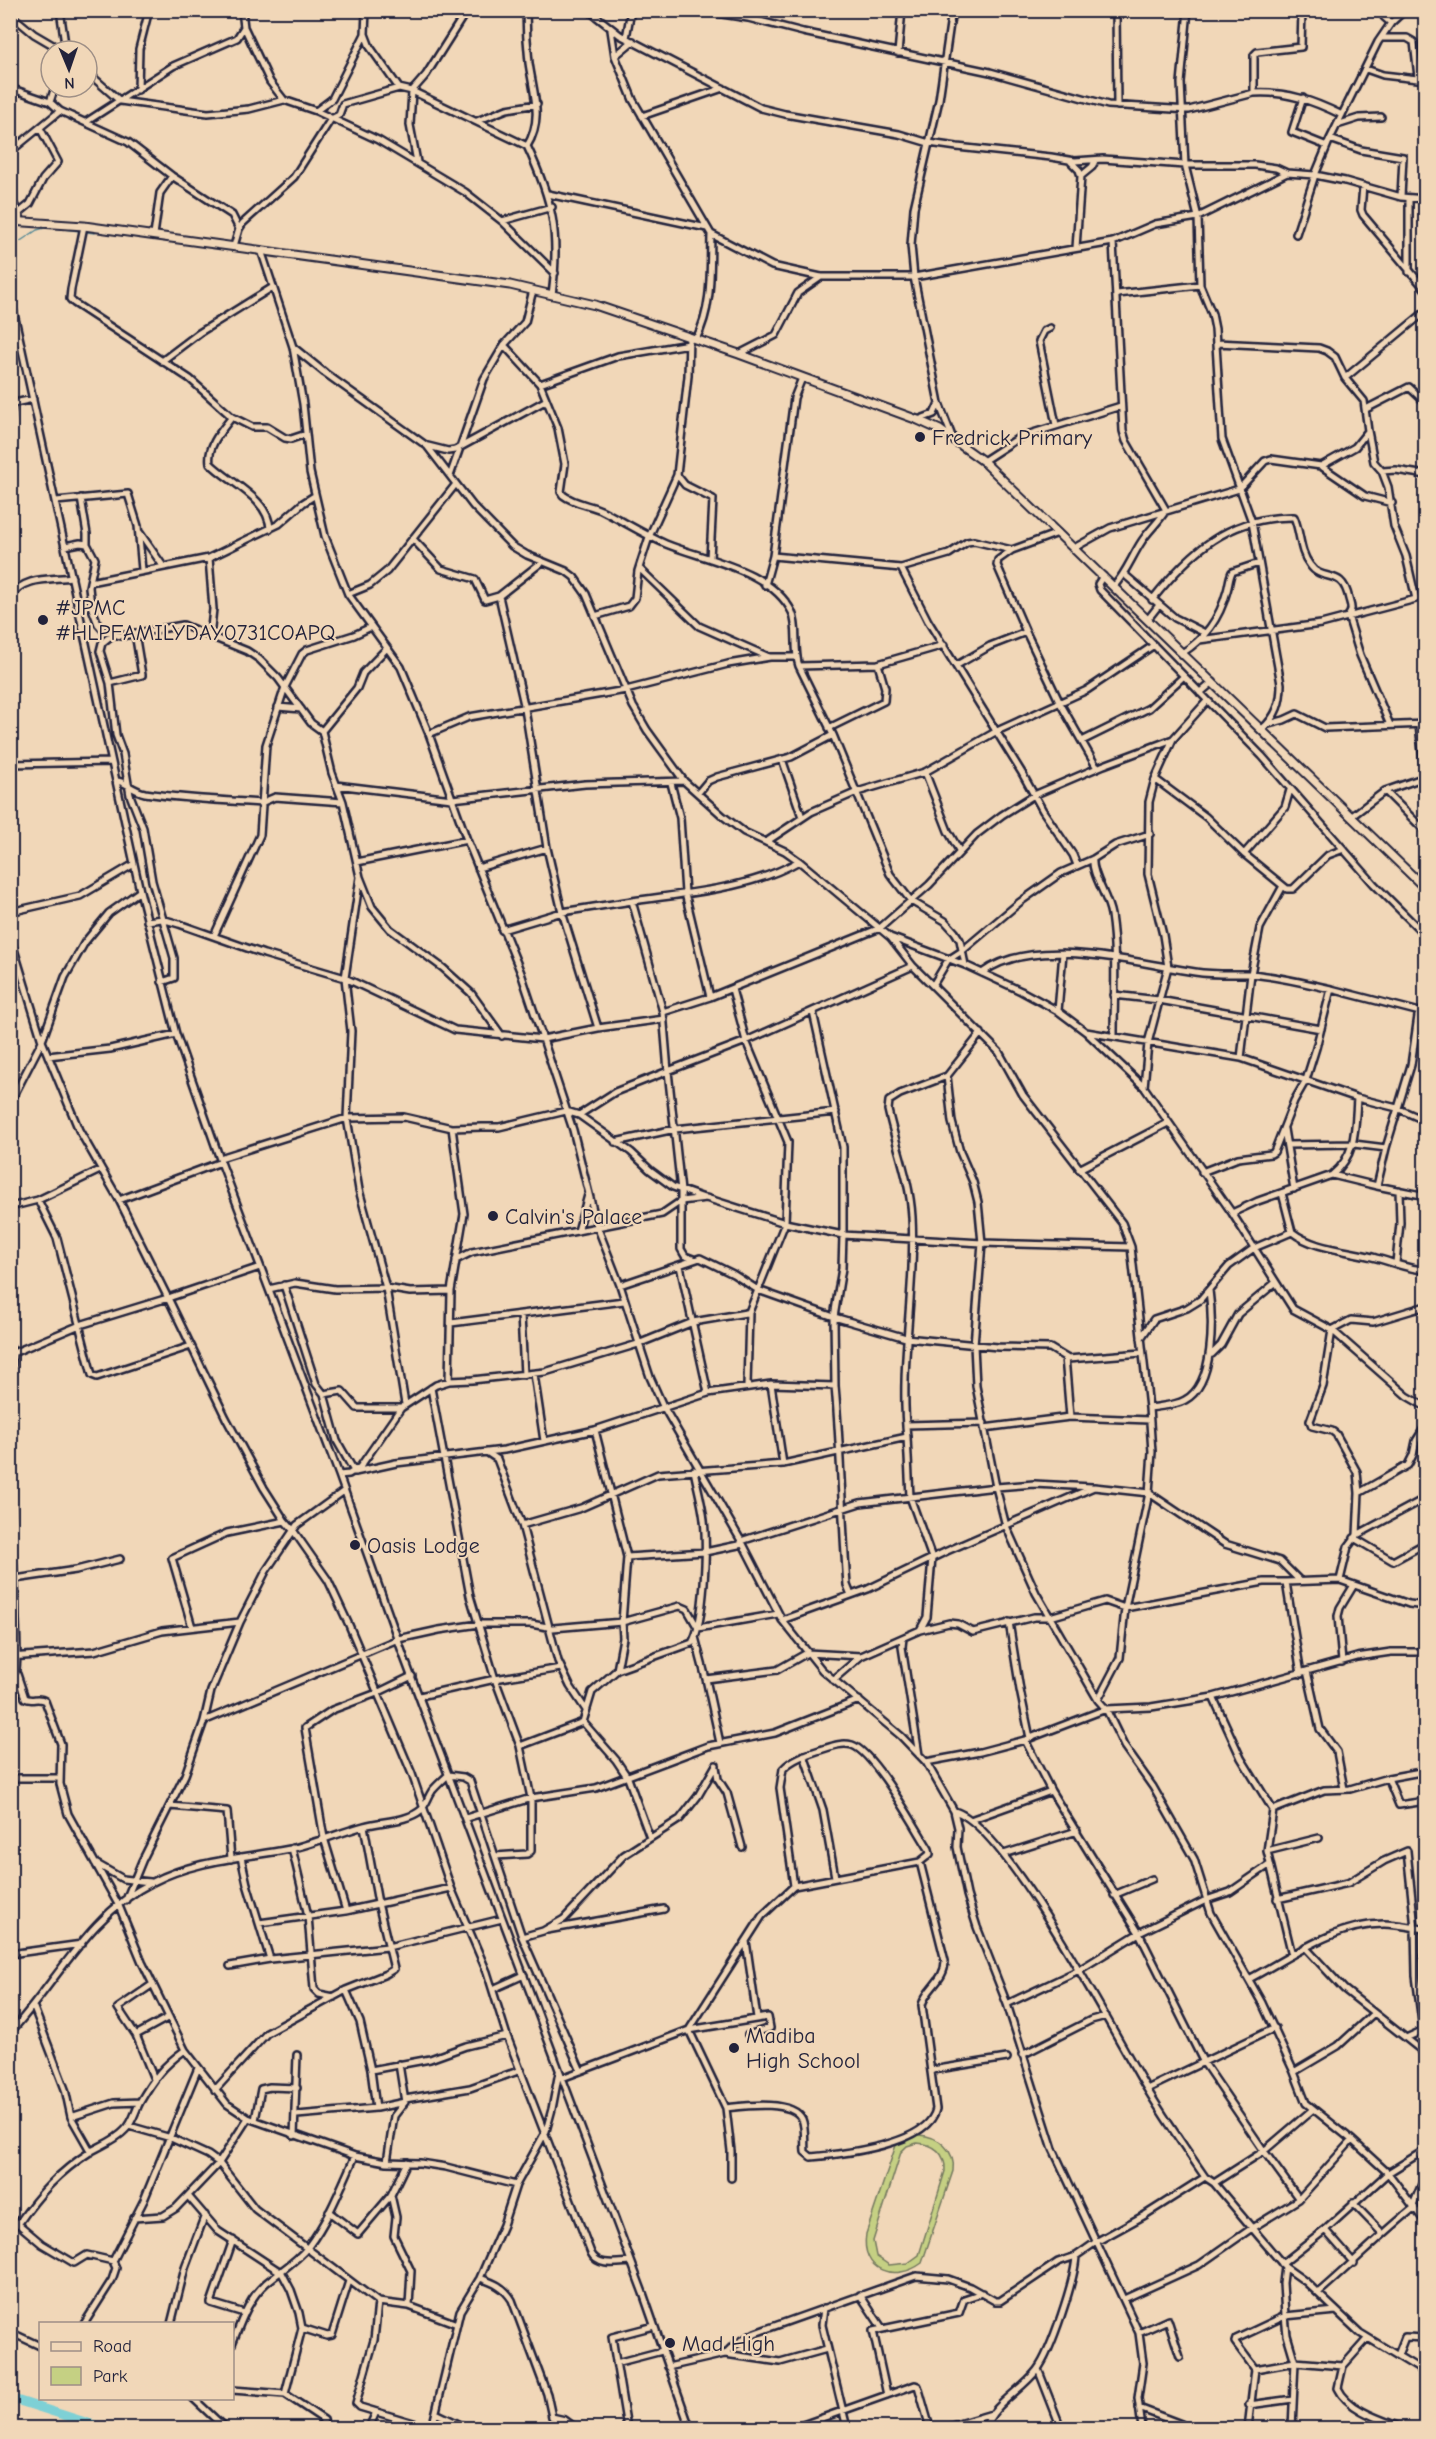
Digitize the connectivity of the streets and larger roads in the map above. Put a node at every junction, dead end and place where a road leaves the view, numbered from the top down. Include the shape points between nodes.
1 (60, 10) edge
2 (366, 10) edge
3 (467, 10) edge
4 (526, 10) edge
5 (588, 10) edge
6 (631, 10) edge
7 (696, 10) edge
8 (749, 10) edge
9 (902, 10) edge
10 (952, 10) edge
11 (1116, 10) edge
12 (1188, 10) edge
13 (1302, 10) edge
14 (1382, 10) edge
15 (1405, 10) edge
16 (151, 11) edge
17 (241, 11) edge
18 (10, 14) edge
19 (748, 18) junction
20 (1391, 22) junction
21 (244, 27) junction
22 (611, 30) junction
23 (365, 34) junction
24 (626, 38) junction
25 (1381, 38) junction
26 (43, 39) edge
27 (63, 39) edge
28 (633, 40) junction
29 (898, 52) junction
30 (615, 56) junction
31 (946, 63) junction
32 (1366, 69) junction
33 (1418, 77) junction
34 (1425, 80) edge
35 (99, 83) edge
36 (10, 88) edge
37 (399, 88) junction
38 (723, 88) junction
39 (138, 90) junction
40 (412, 91) junction
41 (1254, 93) junction
42 (1304, 98) junction
43 (51, 99) edge
44 (284, 100) junction
45 (120, 101) junction
46 (50, 102) junction
47 (537, 104) junction
48 (1117, 106) junction
49 (1182, 110) junction
50 (60, 111) junction
51 (316, 111) junction
52 (1342, 115) junction
53 (642, 116) junction
54 (1381, 117) dead end
55 (331, 119) junction
56 (477, 121) junction
57 (86, 122) junction
58 (1337, 125) junction
59 (40, 128) junction
60 (1330, 139) junction
61 (929, 143) junction
62 (527, 146) junction
63 (1327, 146) junction
64 (10, 152) edge
65 (1067, 159) junction
66 (1095, 161) junction
67 (417, 162) junction
68 (1185, 165) junction
69 (1287, 172) junction
70 (1315, 175) junction
71 (172, 176) junction
72 (1081, 176) junction
73 (1363, 186) junction
74 (548, 194) junction
75 (1401, 197) junction
76 (10, 198) edge
77 (1409, 199) junction
78 (1425, 199) edge
79 (552, 207) junction
80 (249, 216) junction
81 (234, 217) junction
82 (1198, 217) junction
83 (14, 220) edge
84 (502, 221) junction
85 (84, 226) junction
86 (707, 228) junction
87 (239, 229) junction
88 (711, 234) junction
89 (1296, 234) dead end
90 (154, 235) junction
91 (1113, 242) junction
92 (234, 246) junction
93 (1076, 248) junction
94 (261, 250) junction
95 (1409, 272) junction
96 (555, 273) junction
97 (821, 277) junction
98 (915, 277) junction
99 (1200, 285) junction
100 (273, 286) junction
101 (533, 290) junction
102 (1425, 290) edge
103 (1117, 294) junction
104 (10, 295) edge
105 (552, 295) junction
106 (1425, 311) edge
107 (1050, 328) dead end
108 (691, 340) junction
109 (1216, 343) junction
110 (504, 345) junction
111 (292, 347) junction
112 (739, 354) junction
113 (162, 361) junction
114 (802, 378) junction
115 (1345, 378) junction
116 (540, 384) junction
117 (33, 399) junction
118 (546, 401) junction
119 (939, 403) junction
120 (1425, 403) edge
121 (11, 404) edge
122 (1121, 406) junction
123 (1366, 409) junction
124 (232, 417) junction
125 (918, 420) junction
126 (10, 422) edge
127 (1056, 425) junction
128 (1368, 431) junction
129 (306, 434) junction
130 (953, 439) junction
131 (427, 446) junction
132 (462, 446) junction
133 (983, 461) junction
134 (1321, 466) junction
135 (1382, 471) junction
136 (677, 475) junction
137 (1425, 475) edge
138 (450, 476) junction
139 (456, 484) junction
140 (1239, 489) junction
141 (314, 496) junction
142 (81, 498) junction
143 (56, 501) junction
144 (1392, 503) junction
145 (1166, 510) junction
146 (1252, 522) junction
147 (270, 529) junction
148 (138, 530) junction
149 (1058, 533) junction
150 (649, 537) junction
151 (412, 539) junction
152 (87, 544) junction
153 (65, 546) junction
154 (1074, 548) junction
155 (1012, 550) junction
156 (773, 556) junction
157 (209, 558) junction
158 (710, 558) junction
159 (542, 561) junction
160 (1260, 563) junction
161 (163, 566) junction
162 (639, 568) junction
163 (901, 568) junction
164 (142, 570) junction
165 (1124, 574) junction
166 (1103, 576) junction
167 (72, 577) junction
168 (90, 582) junction
169 (765, 585) junction
170 (19, 586) junction
171 (1114, 586) junction
172 (10, 588) edge
173 (348, 594) junction
174 (499, 596) junction
175 (10, 597) edge
176 (1152, 600) junction
177 (1159, 605) junction
178 (595, 616) junction
179 (1348, 616) junction
180 (1150, 621) junction
181 (371, 627) junction
182 (1026, 632) junction
183 (1272, 632) junction
184 (135, 633) junction
185 (1143, 633) junction
186 (1205, 633) junction
187 (112, 635) junction
188 (210, 637) junction
189 (1199, 640) junction
190 (944, 645) junction
191 (1154, 645) junction
192 (387, 648) junction
193 (1182, 653) junction
194 (770, 657) junction
195 (796, 657) junction
196 (878, 664) junction
197 (957, 665) junction
198 (799, 666) junction
199 (1184, 676) junction
200 (1213, 682) junction
201 (110, 683) junction
202 (285, 687) junction
203 (626, 690) junction
204 (1200, 693) junction
205 (1207, 701) junction
206 (1060, 703) junction
207 (279, 707) junction
208 (301, 709) junction
209 (525, 709) junction
210 (1422, 724) edge
211 (1390, 725) junction
212 (1265, 727) junction
213 (829, 728) junction
214 (322, 731) junction
215 (997, 731) junction
216 (429, 734) junction
217 (833, 735) junction
218 (1173, 740) junction
219 (1082, 741) junction
220 (782, 759) junction
221 (112, 762) junction
222 (10, 764) edge
223 (1097, 768) junction
224 (925, 772) junction
225 (1155, 779) junction
226 (1425, 779) edge
227 (116, 781) junction
228 (684, 781) junction
229 (671, 783) junction
230 (336, 785) junction
231 (129, 788) junction
232 (538, 789) junction
233 (1290, 789) junction
234 (1385, 791) junction
235 (857, 792) junction
236 (698, 793) junction
237 (1034, 795) junction
238 (452, 799) junction
239 (343, 802) junction
240 (261, 803) junction
241 (1352, 816) junction
242 (802, 817) junction
243 (1425, 832) edge
244 (1150, 834) junction
245 (467, 840) junction
246 (766, 842) junction
247 (547, 848) junction
248 (1344, 849) junction
249 (960, 852) junction
250 (1244, 854) junction
251 (1093, 859) junction
252 (799, 861) junction
253 (357, 862) junction
254 (134, 864) junction
255 (1077, 865) junction
256 (478, 868) junction
257 (360, 877) junction
258 (1283, 886) junction
259 (1425, 889) edge
260 (140, 891) junction
261 (685, 893) junction
262 (632, 901) junction
263 (911, 901) junction
264 (10, 912) edge
265 (562, 912) junction
266 (164, 920) junction
267 (147, 921) junction
268 (880, 928) junction
269 (502, 930) junction
270 (10, 936) edge
271 (214, 936) junction
272 (1425, 936) edge
273 (891, 937) junction
274 (962, 951) junction
275 (1063, 953) junction
276 (1115, 958) junction
277 (948, 960) junction
278 (965, 965) junction
279 (913, 966) junction
280 (1168, 967) junction
281 (982, 973) junction
282 (1251, 974) junction
283 (345, 978) junction
284 (162, 982) junction
285 (933, 985) junction
286 (732, 989) junction
287 (1331, 989) junction
288 (1114, 995) junction
289 (710, 997) junction
290 (1159, 1000) junction
291 (1058, 1011) junction
292 (1423, 1011) edge
293 (663, 1012) junction
294 (813, 1012) junction
295 (1247, 1017) junction
296 (664, 1019) junction
297 (598, 1028) junction
298 (1321, 1029) junction
299 (1086, 1032) junction
300 (981, 1033) junction
301 (176, 1034) junction
302 (1114, 1035) junction
303 (502, 1036) junction
304 (543, 1039) junction
305 (42, 1041) junction
306 (746, 1041) junction
307 (1148, 1043) junction
308 (48, 1056) junction
309 (1241, 1058) junction
310 (668, 1071) junction
311 (947, 1076) junction
312 (1306, 1080) junction
313 (1144, 1087) junction
314 (13, 1093) edge
315 (1357, 1098) junction
316 (10, 1103) edge
317 (1397, 1108) junction
318 (566, 1111) junction
319 (836, 1112) junction
320 (579, 1115) junction
321 (347, 1118) junction
322 (779, 1118) junction
323 (1425, 1120) edge
324 (1168, 1123) junction
325 (452, 1128) junction
326 (675, 1129) junction
327 (1284, 1129) junction
328 (615, 1142) junction
329 (1354, 1144) junction
330 (1287, 1145) junction
331 (1386, 1148) junction
332 (220, 1160) junction
333 (1079, 1169) junction
334 (100, 1170) junction
335 (1202, 1172) junction
336 (1332, 1175) junction
337 (1377, 1186) junction
338 (1294, 1189) junction
339 (1399, 1190) junction
340 (681, 1191) junction
341 (589, 1193) junction
342 (1282, 1193) junction
343 (1425, 1196) edge
344 (706, 1198) junction
345 (38, 1200) junction
346 (119, 1200) junction
347 (681, 1201) junction
348 (10, 1207) edge
349 (1232, 1213) junction
350 (786, 1223) junction
351 (597, 1226) junction
352 (578, 1231) junction
353 (1292, 1232) junction
354 (843, 1235) junction
355 (912, 1240) junction
356 (982, 1243) junction
357 (1131, 1246) junction
358 (1254, 1248) junction
359 (693, 1259) junction
360 (456, 1260) junction
361 (1396, 1263) junction
362 (680, 1266) junction
363 (260, 1267) junction
364 (1425, 1270) edge
365 (1275, 1283) junction
366 (284, 1285) junction
367 (620, 1285) junction
368 (386, 1288) junction
369 (269, 1289) junction
370 (758, 1290) junction
371 (1209, 1290) junction
372 (451, 1291) junction
373 (168, 1298) junction
374 (624, 1301) junction
375 (1425, 1306) edge
376 (749, 1311) junction
377 (521, 1315) junction
378 (834, 1317) junction
379 (693, 1322) junction
380 (451, 1323) junction
381 (80, 1325) junction
382 (1332, 1329) junction
383 (906, 1338) junction
384 (1141, 1338) junction
385 (638, 1344) junction
386 (974, 1345) junction
387 (191, 1346) junction
388 (12, 1350) edge
389 (1142, 1353) junction
390 (1211, 1355) junction
391 (1065, 1357) junction
392 (534, 1374) junction
393 (524, 1375) junction
394 (449, 1381) junction
395 (771, 1384) junction
396 (747, 1386) junction
397 (835, 1386) junction
398 (431, 1389) junction
399 (10, 1391) edge
400 (708, 1393) junction
401 (324, 1394) junction
402 (403, 1406) junction
403 (663, 1407) junction
404 (1425, 1407) edge
405 (1149, 1408) junction
406 (1070, 1417) junction
407 (1149, 1420) junction
408 (906, 1425) junction
409 (984, 1425) junction
410 (1425, 1425) edge
411 (595, 1430) junction
412 (907, 1437) junction
413 (544, 1441) junction
414 (10, 1444) edge
415 (841, 1450) junction
416 (487, 1452) junction
417 (443, 1458) junction
418 (783, 1464) junction
419 (697, 1470) junction
420 (351, 1472) junction
421 (339, 1475) junction
422 (996, 1487) junction
423 (1094, 1487) junction
424 (344, 1491) junction
425 (612, 1493) junction
426 (1149, 1493) junction
427 (1359, 1493) junction
428 (910, 1497) junction
429 (1425, 1498) edge
430 (842, 1508) junction
431 (285, 1521) junction
432 (10, 1522) edge
433 (522, 1525) junction
434 (1006, 1527) junction
435 (294, 1530) junction
436 (10, 1534) edge
437 (1355, 1537) junction
438 (742, 1543) junction
439 (1425, 1543) edge
440 (705, 1552) junction
441 (627, 1557) junction
442 (932, 1558) junction
443 (120, 1559) dead end
444 (15, 1579) junction
445 (1340, 1580) junction
446 (1300, 1581) junction
447 (1286, 1582) junction
448 (1354, 1585) junction
449 (851, 1595) junction
450 (1425, 1606) edge
451 (1125, 1608) junction
452 (780, 1617) junction
453 (927, 1617) junction
454 (1050, 1617) junction
455 (13, 1622) edge
456 (240, 1622) junction
457 (622, 1622) junction
458 (1009, 1622) junction
459 (479, 1624) junction
460 (939, 1625) junction
461 (192, 1627) junction
462 (548, 1628) junction
463 (698, 1628) junction
464 (920, 1630) junction
465 (695, 1637) junction
466 (903, 1638) junction
467 (398, 1639) junction
468 (1425, 1652) edge
469 (807, 1653) junction
470 (360, 1654) junction
471 (18, 1655) junction
472 (861, 1656) junction
473 (10, 1657) edge
474 (1342, 1662) junction
475 (561, 1668) junction
476 (617, 1670) junction
477 (1304, 1672) junction
478 (17, 1674) junction
479 (411, 1676) junction
480 (495, 1679) junction
481 (706, 1679) junction
482 (833, 1680) junction
483 (377, 1693) junction
484 (420, 1696) junction
485 (1214, 1697) junction
486 (10, 1698) edge
487 (1098, 1700) junction
488 (859, 1701) junction
489 (1106, 1709) junction
490 (587, 1711) junction
491 (204, 1721) junction
492 (583, 1722) junction
493 (1028, 1739) junction
494 (720, 1743) junction
495 (520, 1746) junction
496 (804, 1755) junction
497 (920, 1756) junction
498 (926, 1762) junction
499 (1425, 1771) edge
500 (448, 1775) junction
501 (10, 1778) edge
502 (60, 1778) junction
503 (627, 1778) junction
504 (1388, 1778) junction
505 (1344, 1789) junction
506 (1051, 1791) junction
507 (531, 1798) junction
508 (1425, 1801) edge
509 (170, 1806) junction
510 (423, 1808) junction
511 (954, 1810) junction
512 (1274, 1810) junction
513 (480, 1813) junction
514 (466, 1818) junction
515 (973, 1819) junction
516 (364, 1826) junction
517 (1077, 1832) junction
518 (324, 1838) junction
519 (650, 1838) junction
520 (1319, 1838) dead end
521 (742, 1847) dead end
522 (292, 1848) junction
523 (1267, 1851) junction
524 (1004, 1854) junction
525 (495, 1856) junction
526 (241, 1857) junction
527 (231, 1859) junction
528 (93, 1862) junction
529 (920, 1862) junction
530 (1269, 1865) junction
531 (835, 1877) junction
532 (1152, 1879) dead end
533 (133, 1882) junction
534 (152, 1882) junction
535 (794, 1886) junction
536 (451, 1888) junction
537 (1114, 1895) junction
538 (1277, 1899) junction
539 (126, 1900) junction
540 (1206, 1900) junction
541 (378, 1903) junction
542 (119, 1906) junction
543 (664, 1909) dead end
544 (345, 1911) junction
545 (308, 1916) junction
546 (502, 1919) junction
547 (259, 1923) junction
548 (1415, 1928) junction
549 (468, 1929) junction
550 (1425, 1929) edge
551 (543, 1931) junction
552 (1139, 1933) junction
553 (522, 1937) junction
554 (746, 1941) junction
555 (82, 1944) junction
556 (388, 1947) junction
557 (1305, 1947) junction
558 (10, 1954) edge
559 (310, 1954) junction
560 (1292, 1955) junction
561 (270, 1959) junction
562 (230, 1966) dead end
563 (1079, 1970) junction
564 (524, 1975) junction
565 (1249, 1980) junction
566 (153, 1984) junction
567 (493, 1989) junction
568 (346, 1990) junction
569 (334, 1997) junction
570 (1007, 2004) junction
571 (1101, 2007) junction
572 (34, 2008) junction
573 (1374, 2013) junction
574 (1106, 2016) junction
575 (169, 2017) junction
576 (757, 2018) junction
577 (1091, 2020) junction
578 (1275, 2028) junction
579 (1424, 2029) edge
580 (689, 2030) junction
581 (10, 2033) edge
582 (136, 2035) junction
583 (748, 2035) dead end
584 (507, 2036) junction
585 (1406, 2038) junction
586 (185, 2050) junction
587 (1425, 2054) edge
588 (297, 2055) dead end
589 (1022, 2055) junction
590 (1007, 2058) dead end
591 (1204, 2063) junction
592 (399, 2064) junction
593 (198, 2068) junction
594 (371, 2070) junction
595 (521, 2070) junction
596 (559, 2070) junction
597 (932, 2070) junction
598 (581, 2071) junction
599 (1294, 2072) junction
600 (562, 2078) junction
601 (154, 2079) junction
602 (297, 2088) junction
603 (1147, 2089) junction
604 (215, 2090) junction
605 (405, 2101) junction
606 (140, 2102) junction
607 (376, 2108) junction
608 (726, 2108) junction
609 (1312, 2110) junction
610 (297, 2115) junction
611 (71, 2117) junction
612 (248, 2118) junction
613 (255, 2120) junction
614 (129, 2126) junction
615 (546, 2131) junction
616 (294, 2136) junction
617 (171, 2138) junction
618 (1352, 2140) junction
619 (1425, 2150) edge
620 (1263, 2151) junction
621 (90, 2152) junction
622 (355, 2156) junction
623 (387, 2162) junction
624 (407, 2162) junction
625 (219, 2163) junction
626 (1388, 2174) junction
627 (1205, 2177) junction
628 (731, 2178) dead end
629 (1214, 2183) junction
630 (1422, 2183) junction
631 (516, 2185) junction
632 (391, 2195) junction
633 (188, 2196) junction
634 (1299, 2199) junction
635 (1425, 2200) edge
636 (1353, 2203) junction
637 (1414, 2206) junction
638 (329, 2212) junction
639 (205, 2216) junction
640 (10, 2217) edge
641 (134, 2218) junction
642 (19, 2223) junction
643 (1425, 2223) edge
644 (1252, 2228) junction
645 (1325, 2230) junction
646 (1382, 2233) junction
647 (233, 2240) junction
648 (1096, 2242) junction
649 (307, 2248) junction
650 (1076, 2256) junction
651 (112, 2261) junction
652 (631, 2262) junction
653 (1354, 2263) junction
654 (1283, 2265) junction
655 (282, 2273) junction
656 (480, 2278) junction
657 (349, 2281) junction
658 (982, 2293) junction
659 (1318, 2293) junction
660 (860, 2295) junction
661 (1124, 2299) junction
662 (378, 2302) junction
663 (409, 2306) junction
664 (824, 2308) junction
665 (1336, 2311) junction
666 (244, 2313) junction
667 (1285, 2316) junction
668 (85, 2322) edge
669 (172, 2322) edge
670 (457, 2324) junction
671 (654, 2326) junction
672 (302, 2328) junction
673 (882, 2328) junction
674 (10, 2332) edge
675 (1139, 2333) junction
676 (1368, 2338) junction
677 (1425, 2338) edge
678 (234, 2339) edge
679 (39, 2346) edge
680 (827, 2349) junction
681 (662, 2351) junction
682 (725, 2354) junction
683 (1398, 2355) junction
684 (1180, 2357) dead end
685 (1295, 2362) junction
686 (616, 2363) junction
687 (1343, 2366) junction
688 (668, 2367) junction
689 (1038, 2369) junction
690 (1255, 2369) junction
691 (1425, 2373) edge
692 (234, 2390) edge
693 (285, 2394) junction
694 (887, 2395) junction
695 (1293, 2399) junction
696 (195, 2400) edge
697 (1249, 2404) junction
698 (1139, 2408) junction
699 (376, 2412) junction
700 (843, 2412) junction
701 (436, 2413) junction
702 (992, 2414) junction
703 (1181, 2424) dead end
704 (225, 2428) edge
705 (320, 2428) edge
706 (369, 2428) edge
707 (431, 2428) edge
708 (468, 2428) edge
709 (576, 2428) edge
710 (627, 2428) edge
711 (690, 2428) edge
712 (794, 2428) edge
713 (847, 2428) edge
714 (930, 2428) edge
715 (945, 2428) edge
716 (986, 2428) edge
717 (1061, 2428) edge
718 (1142, 2428) edge
719 (1248, 2428) edge
720 (1292, 2428) edge
721 (1403, 2428) edge

1 - 27 street
2 - 23 street
3 - 40 street
4 - 47 street
5 - 22 street
6 - 24 street
7 - 19 street
8 - 19 street
9 - 29 street
10 - 31 street
11 - 48 street
12 - 49 street via 1182,55
13 - 41 street via 1301,47 1254,55
14 - 20 street
15 - 20 street
16 - 39 street via 139,49
17 - 21 street
18 - 26 street
19 - 29 street
20 - 25 street
21 - 39 street via 237,39 173,66
21 - 44 street via 270,82
22 - 24 street
22 - 30 street
23 - 37 street
23 - 51 street via 332,99
24 - 28 street
25 - 32 street
25 - 33 street via 1407,38 1414,42
28 - 30 street
28 - 38 street
29 - 31 street
30 - 53 street
31 - 48 street
31 - 61 street
32 - 33 street via 1383,75
32 - 52 street
33 - 34 street
35 - 45 street
36 - 46 street
37 - 40 street
37 - 55 street via 350,100
38 - 53 street
38 - 61 street via 761,108
39 - 45 street
40 - 56 street
40 - 67 street via 410,125
41 - 42 street
41 - 49 street
42 - 52 street
42 - 63 street via 1292,132
43 - 46 street
44 - 45 street via 208,113
44 - 51 street
45 - 57 street
46 - 50 street
47 - 56 street
47 - 62 street via 537,121
48 - 49 street
49 - 68 street
50 - 57 street
50 - 59 street
51 - 55 street
52 - 58 street
53 - 86 street
54 - 58 street
55 - 67 street
55 - 80 street via 294,177
56 - 62 street
57 - 71 street via 128,142
58 - 60 street
59 - 64 street
59 - 83 street via 58,162 43,179 30,204
60 - 63 street
60 - 75 street via 1360,150 1403,157
61 - 65 street
61 - 98 street via 914,208 911,245
62 - 74 street
63 - 70 street
65 - 66 street
65 - 72 street
66 - 68 street
66 - 72 street
67 - 84 street
68 - 69 street via 1255,165
68 - 82 street
69 - 70 street
69 - 82 street
70 - 73 street
70 - 89 street
71 - 81 street
71 - 90 street via 160,193
72 - 93 street
73 - 75 street
73 - 95 street via 1363,215
74 - 79 street
74 - 86 street
75 - 77 street
76 - 83 street
77 - 78 street
77 - 95 street
79 - 84 street
79 - 96 street
80 - 81 street
80 - 87 street
81 - 87 street
82 - 91 street via 1155,224
82 - 99 street
83 - 85 street
84 - 96 street
85 - 90 street
85 - 113 street via 70,299
86 - 88 street
87 - 92 street
88 - 97 street via 772,266
88 - 108 street via 708,304 704,324
90 - 92 street
91 - 93 street
91 - 103 street
92 - 94 street
93 - 98 street
94 - 100 street
94 - 101 street
95 - 102 street
96 - 105 street
97 - 98 street
97 - 112 street via 798,292 771,340
98 - 119 street
99 - 103 street
99 - 109 street via 1212,314
100 - 111 street
100 - 113 street
101 - 105 street
101 - 110 street via 525,322
103 - 122 street
104 - 117 street
105 - 108 street via 617,312
106 - 115 street
107 - 127 street via 1039,341
108 - 112 street
108 - 116 street via 618,356
108 - 136 street
109 - 115 street via 1319,348 1335,357
109 - 140 street via 1222,439
110 - 116 street
110 - 132 street via 484,379
111 - 129 street
111 - 131 street
112 - 114 street
113 - 124 street via 190,379
114 - 125 street
114 - 156 street via 794,398
115 - 123 street via 1359,393
116 - 118 street
117 - 121 street
117 - 143 street
118 - 132 street
118 - 150 street via 563,448 563,495
119 - 125 street via 934,414
119 - 130 street
120 - 123 street via 1409,387
121 - 126 street
122 - 127 street
122 - 145 street via 1126,441
123 - 128 street
124 - 129 street via 252,427 267,427 285,438
124 - 147 street via 215,441 210,463 260,507 269,519
125 - 130 street
127 - 133 street via 1020,437
128 - 134 street via 1355,447
128 - 135 street via 1374,462
129 - 141 street
130 - 133 street
131 - 132 street via 448,451
131 - 138 street
132 - 138 street
133 - 149 street
134 - 140 street via 1280,459 1265,461
134 - 144 street via 1365,496
135 - 137 street
135 - 144 street
136 - 150 street
136 - 158 street via 685,485 713,499
138 - 139 street
139 - 151 street
139 - 159 street via 512,546
140 - 145 street
140 - 146 street
141 - 147 street
141 - 173 street
142 - 143 street
142 - 148 street via 129,494
142 - 152 street
143 - 153 street
144 - 179 street via 1394,526 1416,599
145 - 154 street via 1110,528
145 - 165 street via 1143,538
146 - 160 street
146 - 176 street via 1210,541
146 - 179 street via 1294,517 1301,550 1309,565 1345,584 1352,608
147 - 157 street
148 - 161 street
148 - 164 street
149 - 154 street
149 - 155 street
150 - 158 street
150 - 162 street
151 - 173 street via 387,571 370,585
151 - 174 street via 441,569 475,579 485,600
152 - 153 street
152 - 168 street via 94,559
153 - 167 street
154 - 166 street
155 - 163 street via 967,542 950,554
155 - 182 street via 997,565
156 - 163 street
156 - 169 street
157 - 161 street
157 - 188 street via 213,609
158 - 169 street
159 - 174 street
159 - 178 street via 574,577
160 - 183 street
160 - 186 street via 1232,572 1221,611
161 - 164 street
162 - 178 street via 632,603
162 - 194 street via 699,626
163 - 190 street
164 - 168 street
165 - 171 street
165 - 176 street
166 - 171 street
166 - 185 street via 1098,584 1100,590
167 - 170 street via 30,581
167 - 221 street
168 - 187 street via 90,606 101,628
169 - 195 street via 788,605 793,615
170 - 172 street
170 - 175 street
171 - 180 street
173 - 181 street
174 - 209 street
176 - 177 street
177 - 180 street
177 - 186 street via 1174,618
178 - 203 street
179 - 183 street
179 - 211 street
180 - 185 street
180 - 193 street
181 - 192 street
181 - 202 street via 307,650
182 - 197 street
182 - 206 street
183 - 189 street
183 - 212 street via 1281,702
184 - 187 street
184 - 188 street via 183,625
184 - 201 street via 143,673
185 - 191 street
186 - 189 street
187 - 201 street via 100,647
188 - 202 street via 247,651
189 - 193 street
190 - 196 street
190 - 197 street
191 - 199 street
191 - 206 street via 1102,681
192 - 214 street via 363,673 357,688
192 - 216 street via 401,668
193 - 200 street
194 - 195 street
194 - 203 street
195 - 198 street
196 - 198 street
196 - 213 street via 885,688 884,701
197 - 215 street
198 - 213 street
199 - 204 street
199 - 219 street via 1149,708
200 - 204 street
200 - 212 street
201 - 231 street via 116,735
202 - 207 street
202 - 208 street
203 - 209 street
203 - 228 street via 647,730
204 - 205 street
205 - 218 street
205 - 233 street
206 - 215 street
206 - 219 street
207 - 208 street
207 - 240 street via 266,745
208 - 214 street
209 - 216 street via 469,717
209 - 232 street
210 - 211 street
210 - 226 street
211 - 212 street via 1325,728 1297,714
212 - 241 street
213 - 217 street
214 - 230 street
215 - 224 street
215 - 237 street
216 - 238 street
217 - 220 street
217 - 235 street
218 - 223 street
218 - 225 street
219 - 223 street
220 - 236 street via 717,777
220 - 242 street
221 - 222 street
221 - 227 street
223 - 237 street
224 - 235 street
224 - 249 street
225 - 244 street via 1149,802
225 - 250 street via 1206,817
226 - 234 street
227 - 231 street
227 - 254 street
228 - 229 street
228 - 236 street
229 - 232 street
229 - 261 street via 680,818
230 - 238 street
230 - 239 street
231 - 240 street
231 - 266 street via 143,828 152,881
232 - 238 street
232 - 247 street
233 - 248 street
233 - 250 street via 1285,807
234 - 241 street
234 - 243 street
235 - 242 street
235 - 263 street via 890,874
236 - 246 street via 744,832
237 - 249 street via 977,834
237 - 255 street
238 - 245 street
239 - 240 street via 275,797
239 - 253 street
240 - 271 street via 260,835
241 - 259 street
242 - 246 street
244 - 251 street via 1115,845
244 - 280 street via 1148,874
245 - 253 street
245 - 256 street
246 - 252 street
247 - 256 street
247 - 265 street
248 - 258 street via 1328,855 1293,889
248 - 272 street
249 - 263 street
250 - 258 street
251 - 255 street
251 - 276 street via 1093,869 1111,912
252 - 261 street via 747,880
252 - 268 street
253 - 257 street
254 - 260 street
254 - 264 street via 80,896
255 - 274 street via 1020,902
256 - 269 street
257 - 283 street
257 - 303 street via 379,917 471,993
258 - 282 street via 1260,928
260 - 267 street
260 - 305 street via 110,913 85,942 65,977
261 - 262 street
261 - 289 street
262 - 265 street
262 - 293 street
263 - 268 street
263 - 274 street via 945,921 960,940
265 - 269 street
265 - 297 street
266 - 267 street
266 - 271 street
266 - 284 street via 175,971 174,978
267 - 284 street
268 - 273 street
268 - 286 street
269 - 304 street
270 - 305 street
271 - 283 street
273 - 277 street
273 - 279 street
274 - 277 street
274 - 278 street
275 - 276 street
275 - 281 street via 1009,958
275 - 291 street
276 - 280 street
276 - 288 street
277 - 278 street
277 - 285 street
278 - 281 street
279 - 285 street
279 - 294 street
280 - 282 street via 1220,975
280 - 290 street
281 - 291 street
282 - 287 street
282 - 295 street
283 - 303 street via 448,1027
283 - 321 street via 351,1031
284 - 301 street
285 - 300 street
286 - 289 street
286 - 306 street
287 - 292 street
287 - 298 street
288 - 290 street
288 - 302 street
289 - 293 street
290 - 295 street
290 - 307 street
291 - 299 street
292 - 317 street
293 - 296 street
294 - 306 street
294 - 319 street
295 - 298 street
295 - 309 street
296 - 297 street
296 - 310 street
297 - 304 street
298 - 312 street
299 - 302 street
299 - 313 street
300 - 311 street
300 - 333 street via 999,1052 1023,1095
301 - 308 street via 110,1049
301 - 332 street
302 - 307 street
303 - 304 street
304 - 318 street
305 - 308 street
305 - 314 street
306 - 310 street
306 - 322 street
307 - 309 street
307 - 313 street
308 - 334 street
309 - 312 street
310 - 320 street via 615,1092
310 - 326 street
311 - 355 street via 889,1101 893,1134 909,1189
311 - 356 street via 952,1122 976,1190
312 - 315 street
312 - 327 street
313 - 324 street
314 - 316 street
315 - 317 street
315 - 329 street
317 - 323 street
317 - 331 street
318 - 320 street
318 - 325 street via 500,1127
318 - 341 street
319 - 322 street
319 - 354 street via 843,1147
320 - 328 street
321 - 325 street via 411,1118
321 - 332 street
321 - 368 street via 359,1190
322 - 326 street
322 - 350 street via 788,1142
324 - 333 street
324 - 335 street
325 - 360 street via 464,1214
326 - 328 street
326 - 340 street
327 - 330 street
327 - 335 street via 1271,1154 1238,1158
328 - 340 street
329 - 330 street
329 - 331 street
329 - 336 street via 1345,1163
330 - 338 street
331 - 337 street
332 - 346 street
332 - 363 street
333 - 357 street via 1122,1223
334 - 345 street
334 - 346 street
335 - 349 street
336 - 337 street
336 - 338 street
337 - 339 street
338 - 342 street
339 - 343 street
339 - 361 street
340 - 344 street
340 - 347 street
341 - 351 street
341 - 352 street
342 - 349 street
342 - 353 street
344 - 347 street
344 - 350 street
345 - 348 street
345 - 381 street via 57,1238
346 - 373 street
347 - 351 street via 662,1214
347 - 359 street via 681,1249
349 - 358 street
350 - 354 street
350 - 370 street
351 - 352 street
351 - 367 street
352 - 360 street via 472,1252
353 - 358 street
353 - 361 street via 1315,1244
354 - 355 street
354 - 378 street via 843,1268
355 - 356 street
355 - 383 street
356 - 357 street
356 - 386 street
357 - 384 street
358 - 365 street
358 - 371 street via 1229,1266
359 - 362 street
359 - 370 street via 706,1259
360 - 372 street
361 - 364 street
362 - 367 street
362 - 379 street
363 - 369 street
363 - 373 street
365 - 382 street via 1293,1309
365 - 390 street via 1238,1314
366 - 368 street
366 - 369 street
366 - 401 street via 316,1384
367 - 374 street
368 - 372 street
368 - 402 street
369 - 421 street
370 - 376 street
370 - 378 street
371 - 384 street via 1187,1308 1154,1319
371 - 390 street
372 - 380 street
373 - 381 street
373 - 387 street
374 - 377 street
374 - 385 street
375 - 382 street via 1373,1322 1351,1320
376 - 379 street
376 - 396 street
377 - 380 street
377 - 393 street
378 - 383 street
378 - 397 street
379 - 385 street
379 - 400 street
380 - 394 street
381 - 387 street via 94,1377
381 - 388 street
382 - 404 street via 1407,1396
382 - 427 street via 1323,1386 1311,1424 1338,1437 1357,1472
383 - 386 street
383 - 408 street
384 - 389 street
385 - 392 street
385 - 403 street
386 - 391 street via 1050,1348
386 - 409 street via 976,1386
387 - 431 street via 226,1418
388 - 399 street
389 - 391 street
389 - 405 street
390 - 405 street via 1198,1387 1186,1400
391 - 406 street
392 - 393 street
392 - 413 street
393 - 394 street
394 - 398 street
395 - 396 street
395 - 397 street
395 - 418 street
396 - 400 street
397 - 415 street
398 - 402 street
398 - 417 street
400 - 403 street
401 - 402 street via 342,1391 357,1408
401 - 420 street
402 - 420 street via 363,1462
403 - 411 street
403 - 419 street
405 - 407 street
406 - 407 street
406 - 409 street
407 - 426 street
408 - 409 street
408 - 412 street
409 - 422 street
410 - 427 street via 1408,1465
411 - 413 street
411 - 425 street
412 - 415 street
412 - 428 street
413 - 416 street
414 - 432 street
415 - 418 street
415 - 430 street
416 - 417 street
416 - 433 street via 497,1459
417 - 420 street
417 - 459 street via 467,1586
418 - 419 street
419 - 425 street via 658,1474
419 - 438 street
419 - 440 street
420 - 421 street
421 - 424 street
422 - 423 street
422 - 428 street
422 - 434 street
423 - 426 street
423 - 434 street
424 - 435 street via 301,1520
424 - 467 street
425 - 433 street via 581,1508
425 - 441 street
426 - 446 street via 1225,1544 1280,1561
426 - 451 street
427 - 437 street
428 - 430 street
428 - 442 street
429 - 437 street
430 - 438 street
430 - 449 street
431 - 435 street
431 - 461 street via 227,1533 172,1558
433 - 462 street
434 - 442 street
434 - 454 street
435 - 456 street via 266,1571
435 - 470 street via 328,1580
436 - 444 street
437 - 439 street via 1393,1561
437 - 445 street via 1348,1547
438 - 440 street
438 - 452 street
440 - 441 street
440 - 463 street
441 - 457 street
442 - 449 street
442 - 453 street
443 - 444 street
444 - 455 street
445 - 446 street
445 - 448 street
446 - 447 street
447 - 451 street via 1264,1582
447 - 477 street
448 - 450 street
448 - 474 street via 1339,1612
449 - 452 street
451 - 454 street via 1105,1601
451 - 487 street via 1120,1658
452 - 463 street
452 - 469 street
453 - 460 street
453 - 464 street
454 - 458 street
454 - 487 street
455 - 471 street
456 - 461 street
456 - 491 street via 211,1691
457 - 462 street
457 - 463 street via 680,1606 687,1609
457 - 476 street
458 - 460 street via 973,1632 958,1624
458 - 493 street
459 - 462 street via 531,1624
459 - 467 street
459 - 480 street
460 - 464 street
461 - 471 street via 162,1631 94,1651
462 - 475 street
463 - 465 street
464 - 466 street
465 - 476 street via 688,1646
465 - 481 street
466 - 472 street
466 - 497 street
467 - 470 street
467 - 479 street
468 - 474 street via 1391,1652
469 - 472 street
469 - 481 street via 777,1670
469 - 482 street
470 - 483 street
470 - 491 street
471 - 473 street
471 - 478 street
472 - 482 street
474 - 477 street
475 - 480 street
475 - 490 street
476 - 490 street via 595,1688
477 - 485 street
477 - 505 street via 1320,1729 1337,1752
478 - 486 street
478 - 502 street via 24,1698 45,1701 61,1744
479 - 483 street
479 - 484 street
480 - 484 street
480 - 495 street
481 - 494 street
482 - 488 street
483 - 510 street
483 - 518 street via 332,1710 305,1728
484 - 500 street
485 - 489 street
485 - 512 street via 1241,1758
487 - 489 street
488 - 494 street via 775,1733
488 - 497 street
489 - 493 street
489 - 540 street via 1124,1746 1153,1787 1194,1859
490 - 492 street
491 - 509 street
492 - 495 street
492 - 503 street
493 - 498 street
493 - 506 street
494 - 503 street
495 - 507 street
496 - 529 street via 847,1744 862,1750 929,1849 928,1857
496 - 531 street via 825,1817
496 - 535 street via 786,1766 780,1782
497 - 498 street
498 - 511 street
499 - 504 street
500 - 510 street via 431,1792
500 - 513 street via 470,1781
500 - 514 street
501 - 502 street
502 - 528 street via 67,1811
503 - 507 street via 596,1788
503 - 519 street
504 - 505 street
504 - 508 street via 1399,1805
505 - 512 street via 1318,1792
506 - 515 street
506 - 517 street
507 - 513 street
507 - 525 street via 531,1851
509 - 527 street via 228,1811
509 - 533 street
510 - 516 street via 408,1816
510 - 536 street
511 - 515 street
511 - 570 street via 967,1895
512 - 523 street
513 - 514 street
513 - 525 street
514 - 546 street
515 - 524 street
516 - 518 street
516 - 541 street
517 - 524 street
517 - 537 street
518 - 522 street
518 - 544 street
519 - 521 street via 688,1811 716,1765
519 - 551 street via 612,1866 571,1913
520 - 523 street
522 - 526 street
522 - 545 street
523 - 530 street
524 - 563 street
525 - 553 street
526 - 527 street
526 - 547 street
527 - 534 street via 184,1869
528 - 533 street
528 - 542 street
529 - 531 street
529 - 597 street via 945,1962 940,1980 922,2005
530 - 538 street
530 - 540 street via 1230,1892
531 - 535 street
532 - 537 street
533 - 534 street
533 - 539 street
534 - 539 street
535 - 554 street via 762,1916
536 - 541 street
536 - 549 street
537 - 552 street
538 - 548 street via 1348,1883 1406,1851
538 - 560 street
539 - 542 street
540 - 552 street
540 - 565 street
541 - 544 street
541 - 556 street
542 - 555 street
542 - 566 street
543 - 551 street
544 - 545 street
545 - 547 street
545 - 559 street
546 - 549 street
546 - 564 street
547 - 561 street
548 - 550 street
548 - 557 street via 1370,1926
548 - 579 street via 1416,1976
549 - 556 street
549 - 567 street
551 - 553 street
552 - 563 street
552 - 591 street
553 - 598 street
554 - 576 street
554 - 580 street
555 - 558 street
555 - 572 street
556 - 559 street
556 - 568 street via 394,1969
557 - 560 street
557 - 573 street via 1344,1989
559 - 561 street
559 - 569 street via 315,1990
560 - 565 street
561 - 562 street
563 - 570 street
563 - 571 street
564 - 567 street
564 - 596 street
565 - 578 street
566 - 575 street
566 - 582 street via 118,2008
567 - 584 street
568 - 569 street
568 - 594 street
569 - 604 street via 267,2033
570 - 589 street
571 - 574 street
571 - 577 street
572 - 581 street
572 - 611 street via 65,2089
573 - 585 street
573 - 599 street via 1338,2046
574 - 577 street
574 - 603 street
575 - 582 street
575 - 586 street
576 - 580 street
576 - 583 street via 768,2017 770,2028
577 - 589 street
578 - 591 street
578 - 599 street
579 - 585 street
580 - 598 street
580 - 608 street
582 - 601 street
584 - 592 street
584 - 595 street
585 - 587 street
586 - 593 street
586 - 601 street
588 - 602 street
589 - 648 street via 1053,2150
590 - 597 street
591 - 603 street
591 - 620 street
592 - 594 street
592 - 605 street
593 - 604 street
593 - 617 street
594 - 607 street
595 - 605 street via 470,2088
595 - 615 street
596 - 600 street
596 - 615 street
597 - 608 street via 936,2109 928,2125 885,2145 852,2154 808,2157 801,2117 783,2107
598 - 600 street
599 - 609 street
600 - 652 street
601 - 606 street
602 - 610 street
602 - 613 street via 261,2089
603 - 627 street
604 - 612 street
605 - 607 street
605 - 623 street via 394,2116
606 - 611 street via 114,2103
606 - 614 street
607 - 610 street
608 - 628 street
609 - 618 street
609 - 620 street
610 - 616 street
611 - 621 street
612 - 613 street
612 - 625 street
613 - 616 street
614 - 617 street
614 - 621 street
615 - 631 street
615 - 652 street via 593,2257 601,2263
616 - 622 street
617 - 625 street
617 - 641 street
618 - 626 street
618 - 634 street
619 - 626 street
619 - 630 street
620 - 629 street
620 - 634 street
621 - 642 street via 38,2195
622 - 623 street
622 - 638 street
623 - 624 street
624 - 631 street via 446,2167
624 - 632 street
625 - 633 street
625 - 649 street via 255,2210
626 - 636 street
626 - 637 street
627 - 629 street
627 - 648 street
629 - 644 street
630 - 635 street
630 - 637 street
631 - 656 street
632 - 638 street via 358,2234
632 - 663 street via 396,2217 394,2236 411,2271
633 - 639 street
633 - 641 street via 170,2214
634 - 644 street
636 - 645 street
636 - 646 street
637 - 643 street
637 - 646 street
638 - 649 street
639 - 647 street
639 - 669 street via 185,2268
640 - 642 street
641 - 651 street
642 - 651 street via 42,2244 74,2263 87,2255
644 - 654 street
644 - 661 street via 1192,2269
645 - 653 street
645 - 654 street
646 - 653 street
647 - 655 street
647 - 666 street via 211,2303
648 - 650 street
648 - 661 street
649 - 655 street
649 - 657 street
650 - 658 street via 1058,2262 1000,2301
650 - 689 street via 1073,2277
651 - 668 street via 116,2268 112,2280
652 - 671 street
653 - 659 street
654 - 659 street
654 - 667 street
655 - 666 street via 264,2285
655 - 672 street via 296,2301
656 - 670 street via 467,2296
656 - 709 street via 507,2292 552,2416
657 - 662 street
657 - 672 street via 332,2335
658 - 660 street via 948,2279 916,2276
658 - 673 street via 964,2299 959,2313
659 - 665 street
660 - 664 street
660 - 673 street
661 - 675 street
662 - 663 street
662 - 699 street via 374,2340 356,2400 358,2406
663 - 670 street
664 - 680 street via 822,2325
664 - 682 street via 755,2332
665 - 667 street
665 - 676 street
666 - 678 street
667 - 685 street
667 - 690 street via 1235,2340
670 - 701 street
671 - 681 street
671 - 686 street via 613,2335
672 - 693 street
673 - 694 street via 873,2332
674 - 679 street
675 - 684 street via 1168,2320
675 - 698 street via 1143,2363
676 - 683 street
676 - 687 street
677 - 683 street via 1405,2337
680 - 682 street via 780,2362
680 - 700 street
681 - 686 street
681 - 688 street
682 - 688 street
683 - 691 street
685 - 687 street
685 - 690 street
685 - 695 street
686 - 710 street
687 - 721 street via 1338,2385 1344,2396 1358,2409
688 - 711 street
689 - 702 street
689 - 717 street
690 - 697 street
692 - 693 street
693 - 705 street via 324,2420
694 - 700 street
694 - 714 street via 917,2385
695 - 697 street
695 - 720 street
696 - 704 street
697 - 719 street
698 - 703 street
698 - 718 street
699 - 706 street
699 - 707 street
700 - 712 street
700 - 713 street
701 - 707 street
701 - 708 street
702 - 715 street
702 - 716 street

